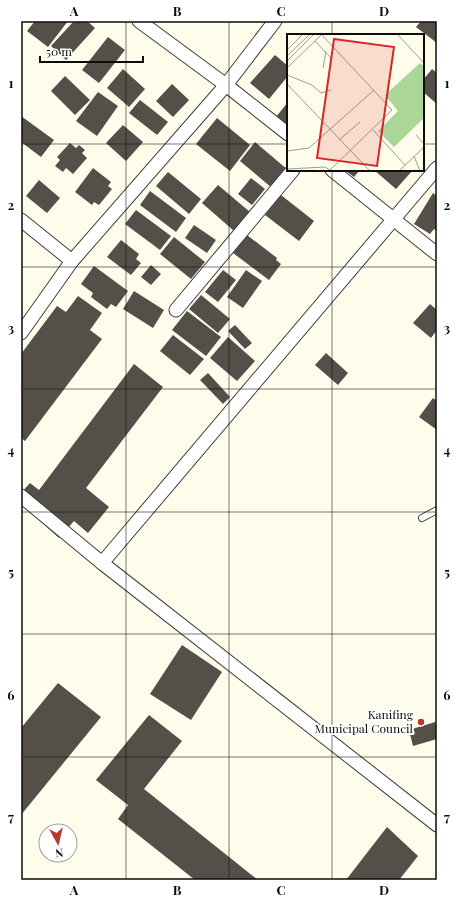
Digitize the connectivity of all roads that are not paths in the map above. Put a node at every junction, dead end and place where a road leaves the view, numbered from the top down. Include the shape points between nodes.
1 (139, 21) edge
2 (275, 21) edge
3 (226, 85) junction
4 (287, 133) edge
5 (437, 168) edge
6 (292, 171) edge
7 (333, 171) edge
8 (393, 219) junction
9 (21, 220) edge
10 (437, 254) edge
11 (72, 261) junction
12 (176, 310) dead end
13 (21, 333) edge
14 (21, 496) edge
15 (437, 510) edge
16 (422, 518) dead end
17 (102, 563) junction
18 (437, 825) edge

1 - 3 street
2 - 3 street
3 - 4 street
3 - 11 street
5 - 8 street
6 - 12 street
7 - 8 street
8 - 10 street
8 - 17 street
9 - 11 street
11 - 13 street
14 - 17 street
15 - 16 lane
17 - 18 street

